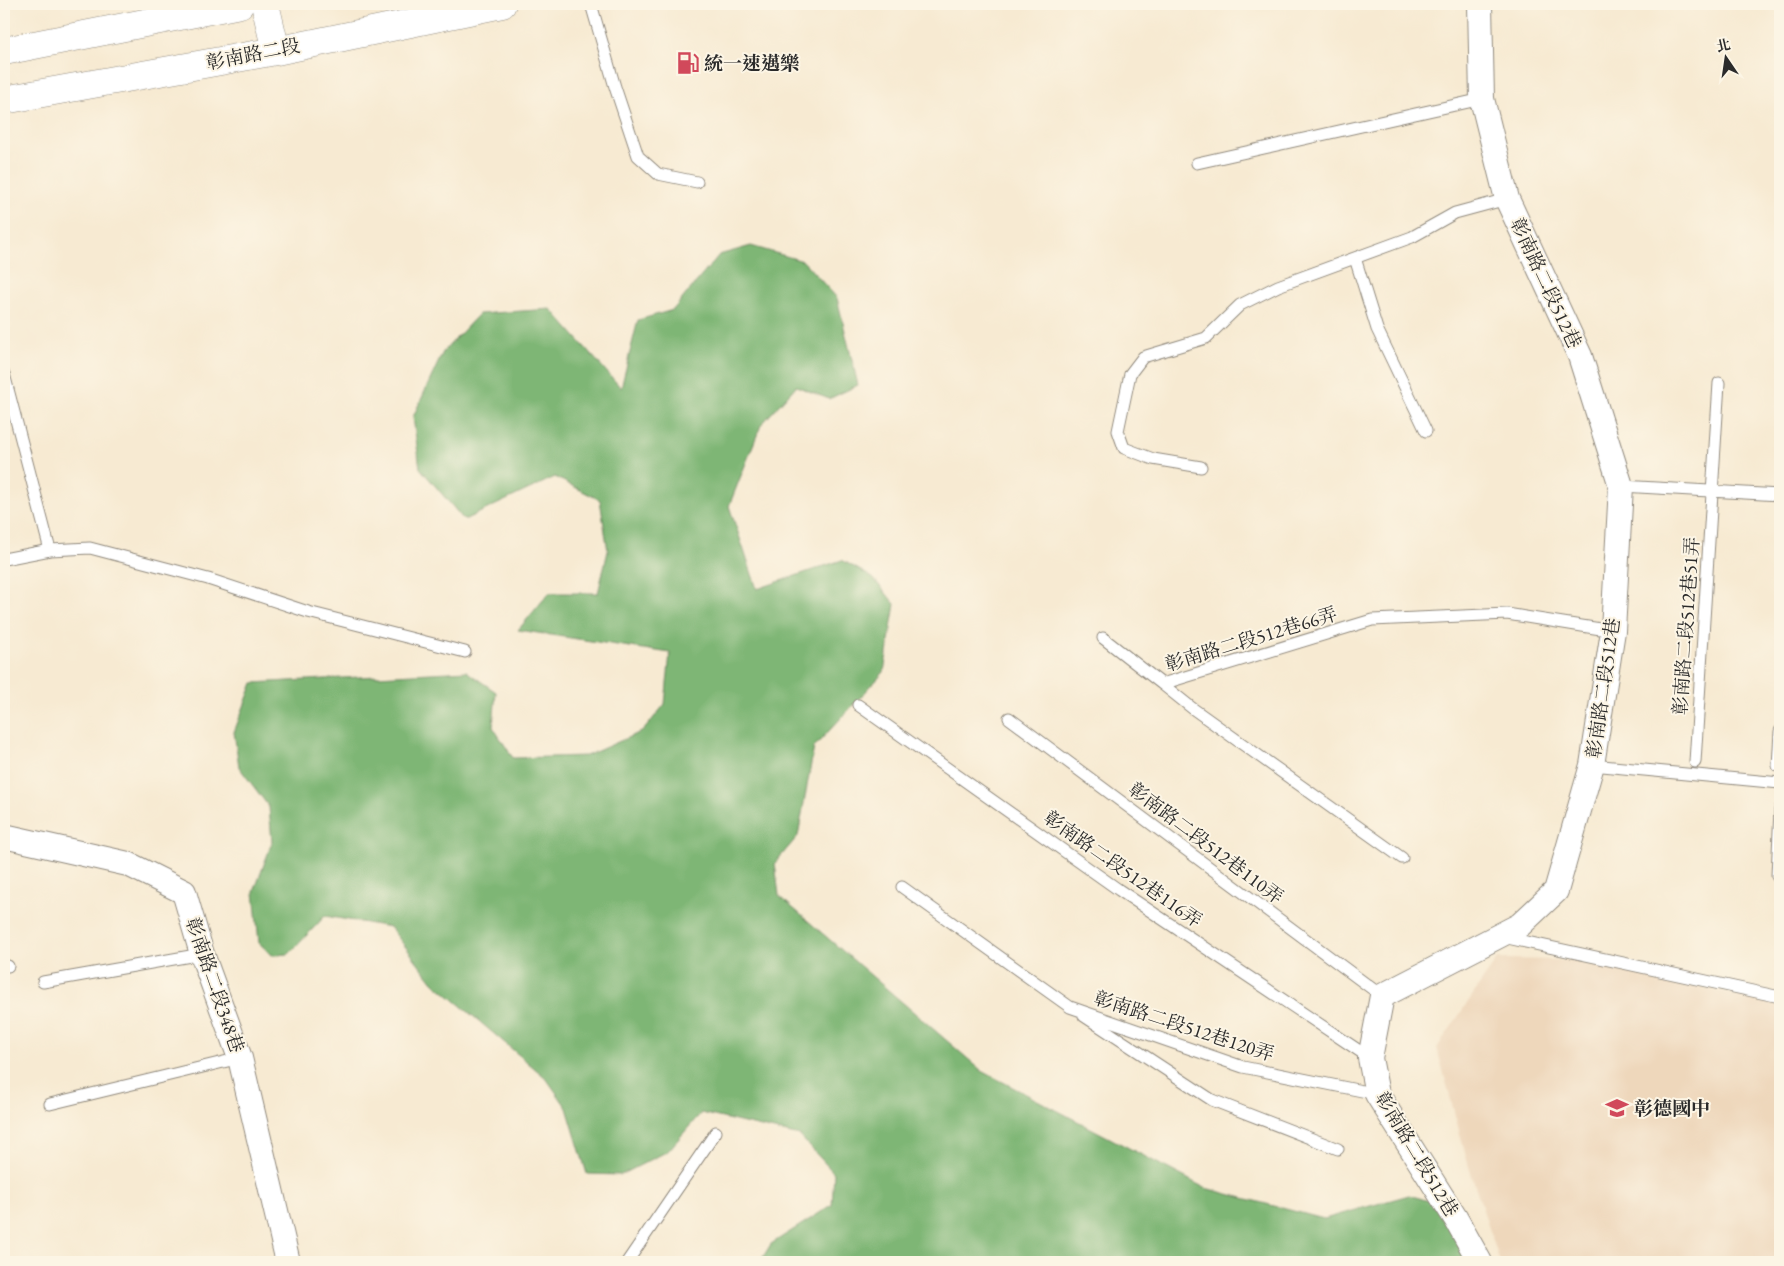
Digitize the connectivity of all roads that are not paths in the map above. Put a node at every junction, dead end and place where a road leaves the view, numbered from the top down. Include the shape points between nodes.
1 (240, 4) edge
2 (265, 4) edge
3 (502, 4) edge
4 (591, 4) edge
5 (1480, 4) edge
6 (276, 50) junction
7 (4, 51) edge
8 (1482, 99) junction
9 (4, 100) edge
10 (1197, 163) dead end
11 (697, 182) dead end
12 (1507, 198) junction
13 (1355, 258) junction
14 (4, 374) edge
15 (1719, 382) dead end
16 (1426, 432) dead end
17 (1201, 467) dead end
18 (1620, 486) junction
19 (1712, 491) junction
20 (1780, 495) edge
21 (50, 550) junction
22 (4, 559) edge
23 (1613, 631) junction
24 (1103, 638) dead end
25 (465, 652) dead end
26 (1162, 684) junction
27 (858, 705) dead end
28 (1009, 718) dead end
29 (1780, 731) edge
30 (1695, 762) dead end
31 (1592, 765) junction
32 (1778, 766) dead end
33 (1780, 783) edge
34 (1780, 809) edge
35 (4, 836) edge
36 (1402, 858) dead end
37 (1777, 876) dead end
38 (902, 887) dead end
39 (1497, 936) junction
40 (202, 954) junction
41 (43, 982) dead end
42 (1382, 996) junction
43 (1780, 997) edge
44 (1070, 1007) junction
45 (240, 1058) junction
46 (1370, 1058) junction
47 (1377, 1094) junction
48 (50, 1104) dead end
49 (716, 1132) dead end
50 (1338, 1149) dead end
51 (288, 1262) edge
52 (627, 1262) edge
53 (1480, 1262) edge

1 - 7 main road
2 - 6 main road
3 - 6 main road, 彰南路二段
4 - 11 lane via 638,156 658,174
5 - 8 street, 彰南路二段512巷
6 - 9 main road, 彰南路二段
8 - 10 lane
8 - 12 street, 彰南路二段512巷
12 - 13 lane via 1455,213 1412,237
12 - 18 street, 彰南路二段512巷 via 1580,356
13 - 16 lane via 1376,329
13 - 17 lane via 1263,293 1240,305 1206,338 1143,357 1130,374 1118,431 1124,448 1153,459
14 - 21 lane
15 - 19 lane, 彰南路二段512巷51弄
18 - 19 lane
18 - 23 street, 彰南路二段512巷
19 - 20 lane
19 - 30 lane, 彰南路二段512巷51弄
21 - 22 lane
21 - 25 lane via 90,548 208,579 308,612
23 - 26 lane, 彰南路二段512巷66弄 via 1507,614 1372,620
23 - 31 street, 彰南路二段512巷
24 - 26 lane
26 - 36 lane, 彰南路二段512巷66弄
27 - 46 lane, 彰南路二段512巷116弄 via 1119,890
28 - 42 lane, 彰南路二段512巷110弄
29 - 32 lane
31 - 33 lane
31 - 39 street, 彰南路二段512巷 via 1556,891 1520,925
34 - 37 lane
35 - 40 street, 彰南路二段348巷 via 128,864 184,892
38 - 44 lane, 彰南路二段512巷120弄
39 - 42 street, 彰南路二段512巷
39 - 43 lane
40 - 41 lane
40 - 45 street, 彰南路二段348巷
42 - 46 street, 彰南路二段512巷
44 - 47 lane, 彰南路二段512巷120弄 via 1243,1067
44 - 50 lane, 彰南路二段512巷120弄 via 1212,1100
45 - 48 lane
45 - 51 street, 彰南路二段348巷
46 - 47 street, 彰南路二段512巷
47 - 53 street, 彰南路二段512巷
49 - 52 lane

